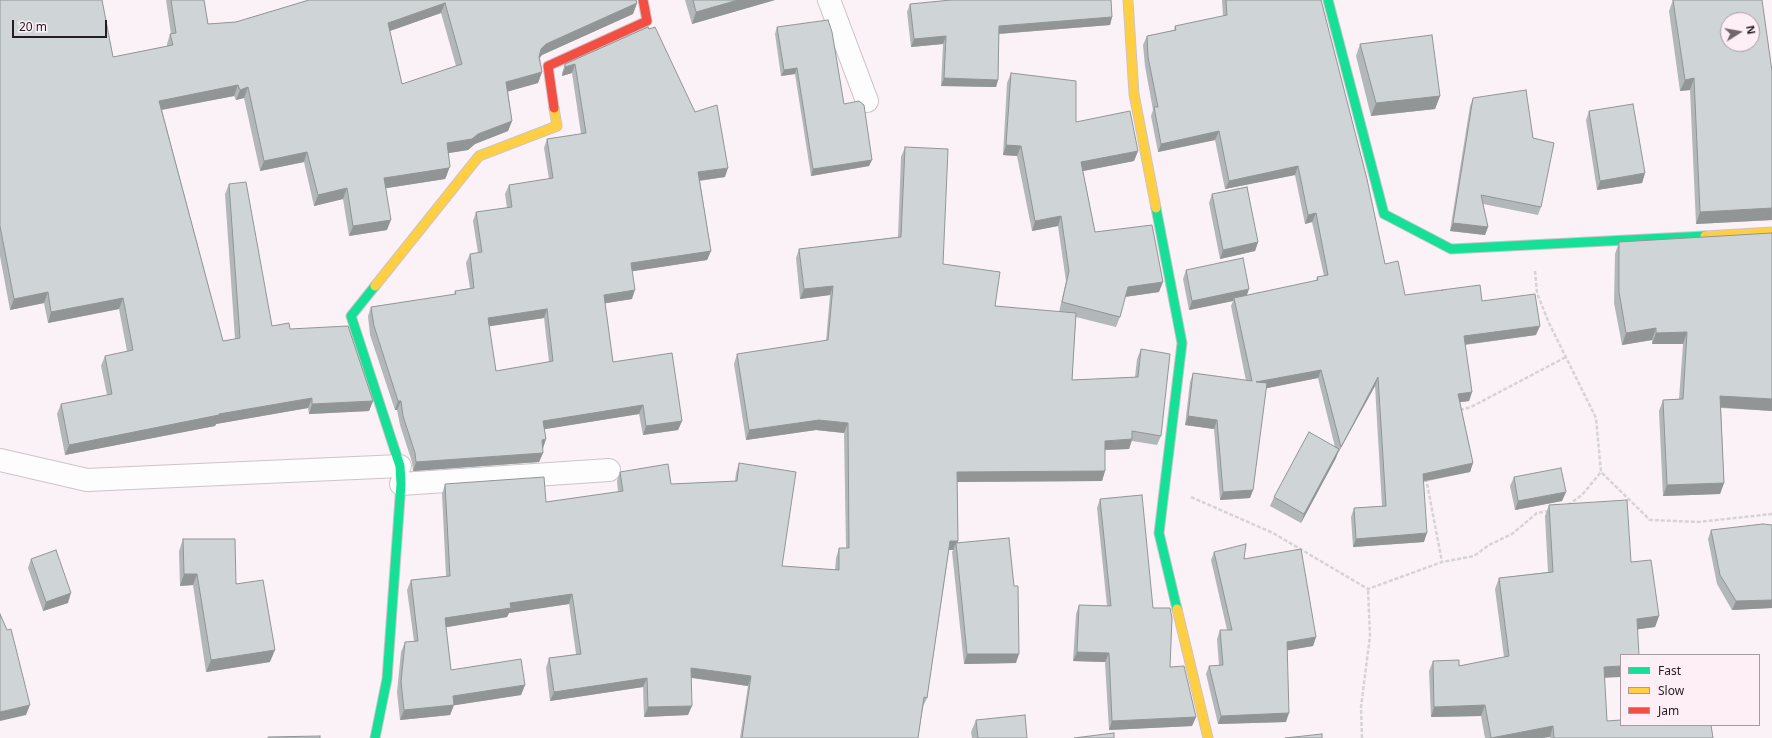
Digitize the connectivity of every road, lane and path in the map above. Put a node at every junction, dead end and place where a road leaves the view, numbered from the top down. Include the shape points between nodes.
1 (643, 0) edge
2 (829, 0) edge
3 (1128, 0) edge
4 (1328, 0) edge
5 (867, 101) dead end
6 (1772, 232) edge
7 (1531, 245) junction
8 (1566, 357) junction
9 (1459, 411) edge
10 (0, 460) edge
11 (609, 470) dead end
12 (1601, 472) junction
13 (401, 475) junction
14 (1425, 475) edge
15 (1165, 485) junction
16 (1565, 507) edge
17 (1555, 510) edge
18 (1772, 514) edge
19 (1442, 562) junction
20 (1368, 589) junction
21 (375, 738) edge
22 (1208, 738) edge
23 (1362, 738) edge

1 - 13 street via 647,21 548,66 557,126 479,156 351,316
2 - 5 street
3 - 15 street via 1134,94 1182,343
4 - 7 street via 1384,214 1451,249
6 - 7 street
7 - 8 path via 1538,293
8 - 9 path
8 - 12 path via 1596,418
10 - 13 street via 87,480
11 - 13 street
12 - 16 path via 1582,495
12 - 18 path via 1650,520 1698,522
13 - 21 street via 387,679
14 - 19 path
15 - 20 path via 1274,533
15 - 22 street via 1159,533
17 - 19 path via 1537,513 1512,534 1488,545 1474,556
19 - 20 path
20 - 23 path via 1370,636 1361,707

